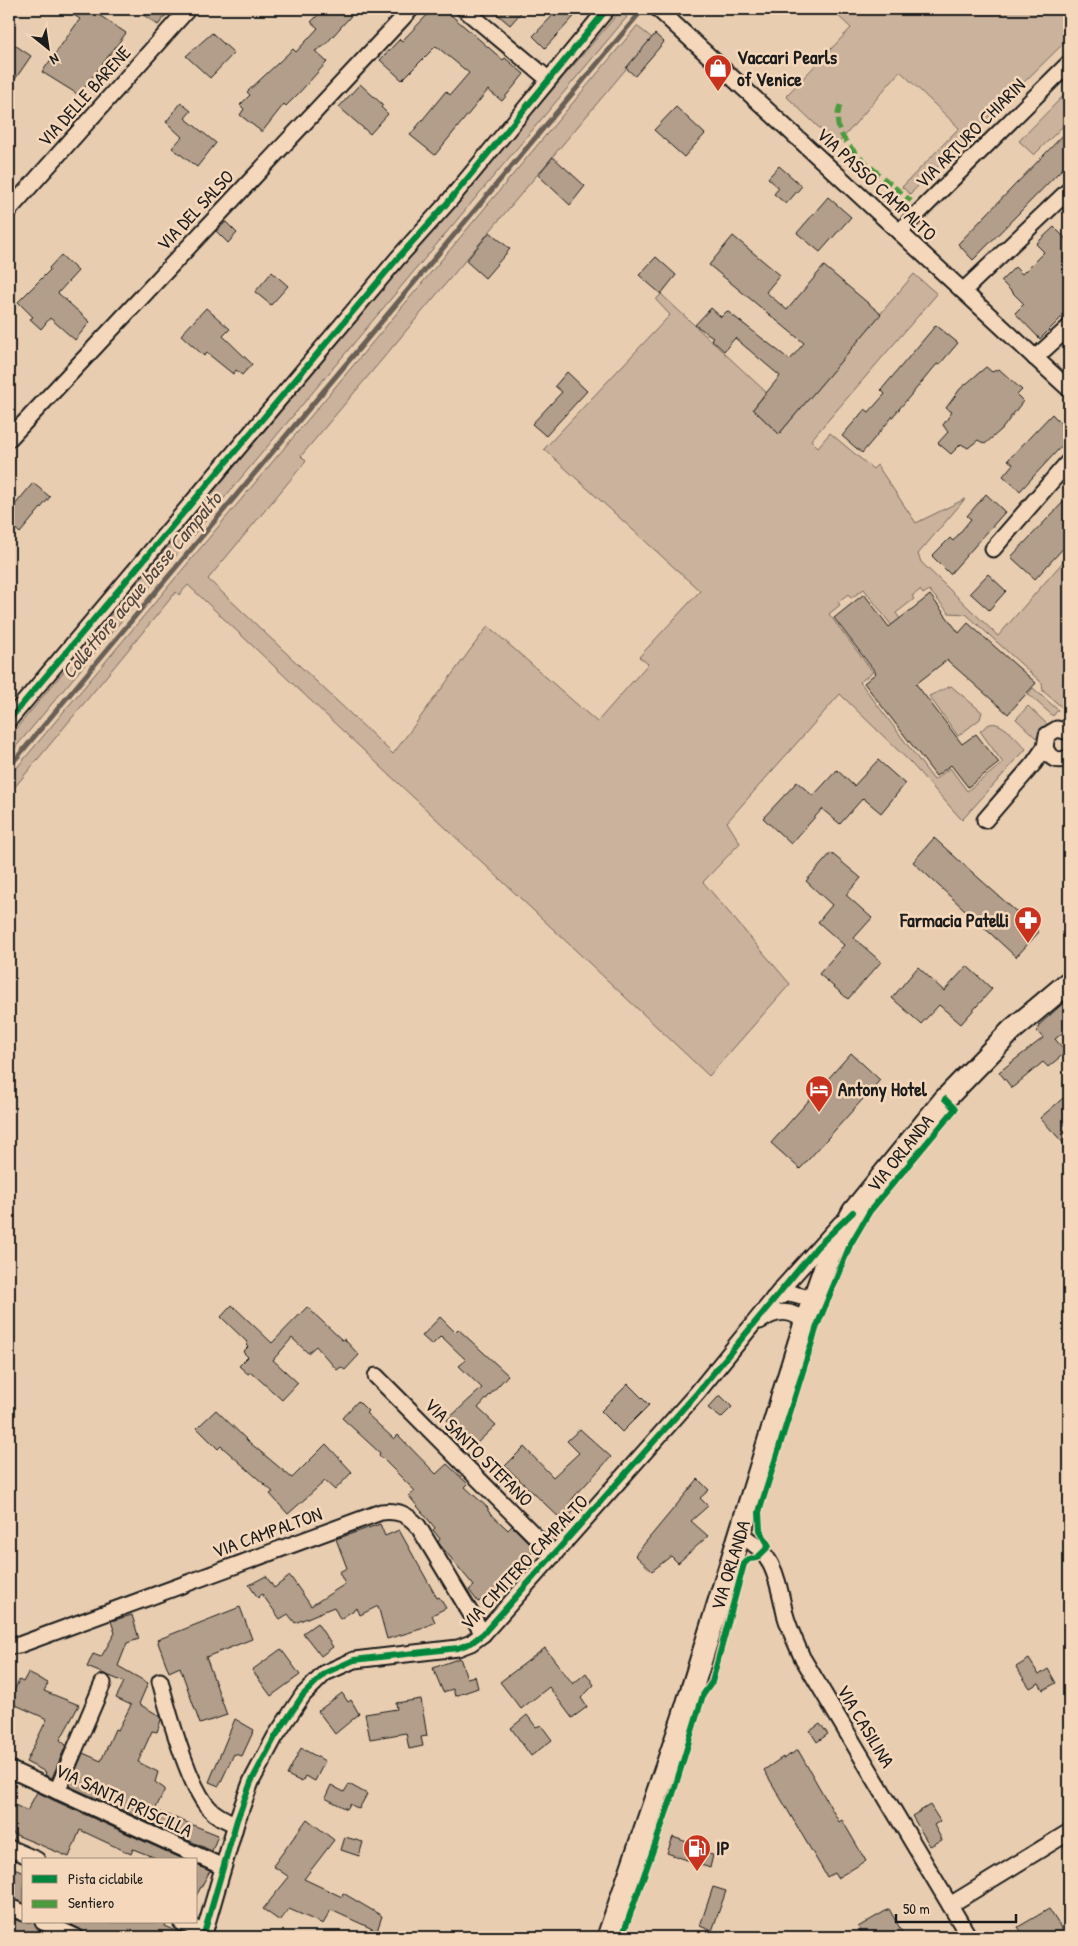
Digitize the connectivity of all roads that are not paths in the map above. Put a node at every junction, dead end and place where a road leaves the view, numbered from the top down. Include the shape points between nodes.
1 (188, 9) edge
2 (411, 9) edge
3 (464, 9) edge
4 (607, 9) edge
5 (660, 11) edge
6 (1069, 63) edge
7 (548, 79) junction
8 (1069, 190) edge
9 (9, 210) edge
10 (899, 232) junction
11 (963, 291) junction
12 (1069, 327) edge
13 (1035, 358) junction
14 (1069, 389) edge
15 (9, 439) edge
16 (1069, 461) edge
17 (993, 549) dead end
18 (9, 720) edge
19 (1069, 732) edge
20 (1045, 747) junction
21 (1069, 757) edge
22 (984, 820) dead end
23 (1069, 982) edge
24 (853, 1212) junction
25 (814, 1298) junction
26 (773, 1299) junction
27 (805, 1323) junction
28 (745, 1336) junction
29 (376, 1376) dead end
30 (739, 1534) junction
31 (554, 1555) junction
32 (483, 1634) junction
33 (9, 1646) edge
34 (160, 1681) dead end
35 (103, 1683) dead end
36 (9, 1769) edge
37 (56, 1791) junction
38 (235, 1824) junction
39 (1069, 1832) edge
40 (9, 1848) edge
41 (32, 1858) edge
42 (223, 1868) junction
43 (9, 1906) edge
44 (950, 1906) junction
45 (22, 1912) edge
46 (47, 1924) edge
47 (184, 1924) edge
48 (204, 1935) edge
49 (76, 1937) edge
50 (608, 1937) edge
51 (969, 1937) edge

1 - 9 street, VIA DELLE BARENE
2 - 15 street, VIA DEL SALSO
3 - 7 street
4 - 7 street
5 - 10 street, VIA PASSO CAMPALTO
6 - 10 street, VIA ARTURO CHIARIN
7 - 18 street via 449,201
8 - 11 street
10 - 11 street, VIA PASSO CAMPALTO
11 - 13 street, VIA PASSO CAMPALTO
12 - 13 street
13 - 14 street, VIA PASSO CAMPALTO
16 - 17 street
19 - 20 street via 1052,732
20 - 21 street via 1056,760
20 - 22 street
23 - 24 main road, VIA ORLANDA via 1012,1030 945,1099
24 - 25 main road, VIA ORLANDA via 828,1258
24 - 26 street, VIA CIMITERO CAMPALTO via 817,1247
25 - 26 street via 790,1293
25 - 27 main road, VIA ORLANDA
26 - 28 street, VIA CIMITERO CAMPALTO
27 - 28 street, VIA CIMITERO CAMPALTO via 789,1312 777,1312 762,1320
27 - 30 main road, VIA ORLANDA
28 - 31 street, VIA CIMITERO CAMPALTO
29 - 31 street, VIA SANTO STEFANO
30 - 44 street, VIA CASILINA via 760,1548 768,1558 802,1657
30 - 50 main road, VIA ORLANDA via 683,1718
31 - 32 street, VIA CIMITERO CAMPALTO
32 - 33 street, VIA CAMPALTON via 418,1526 403,1513 393,1510
32 - 38 street, VIA CIMITERO CAMPALTO via 458,1648 354,1660 325,1673 303,1695 274,1737 251,1782
34 - 38 street via 200,1795 218,1816
35 - 37 street
36 - 37 street, VIA SANTA PRISCILLA
37 - 42 street, VIA SANTA PRISCILLA
38 - 42 street, VIA CIMITERO CAMPALTO
39 - 44 street
40 - 41 street
42 - 48 street, VIA CIMITERO CAMPALTO
43 - 45 street
44 - 51 street, VIA CASILINA
46 - 49 street
47 - 48 street

